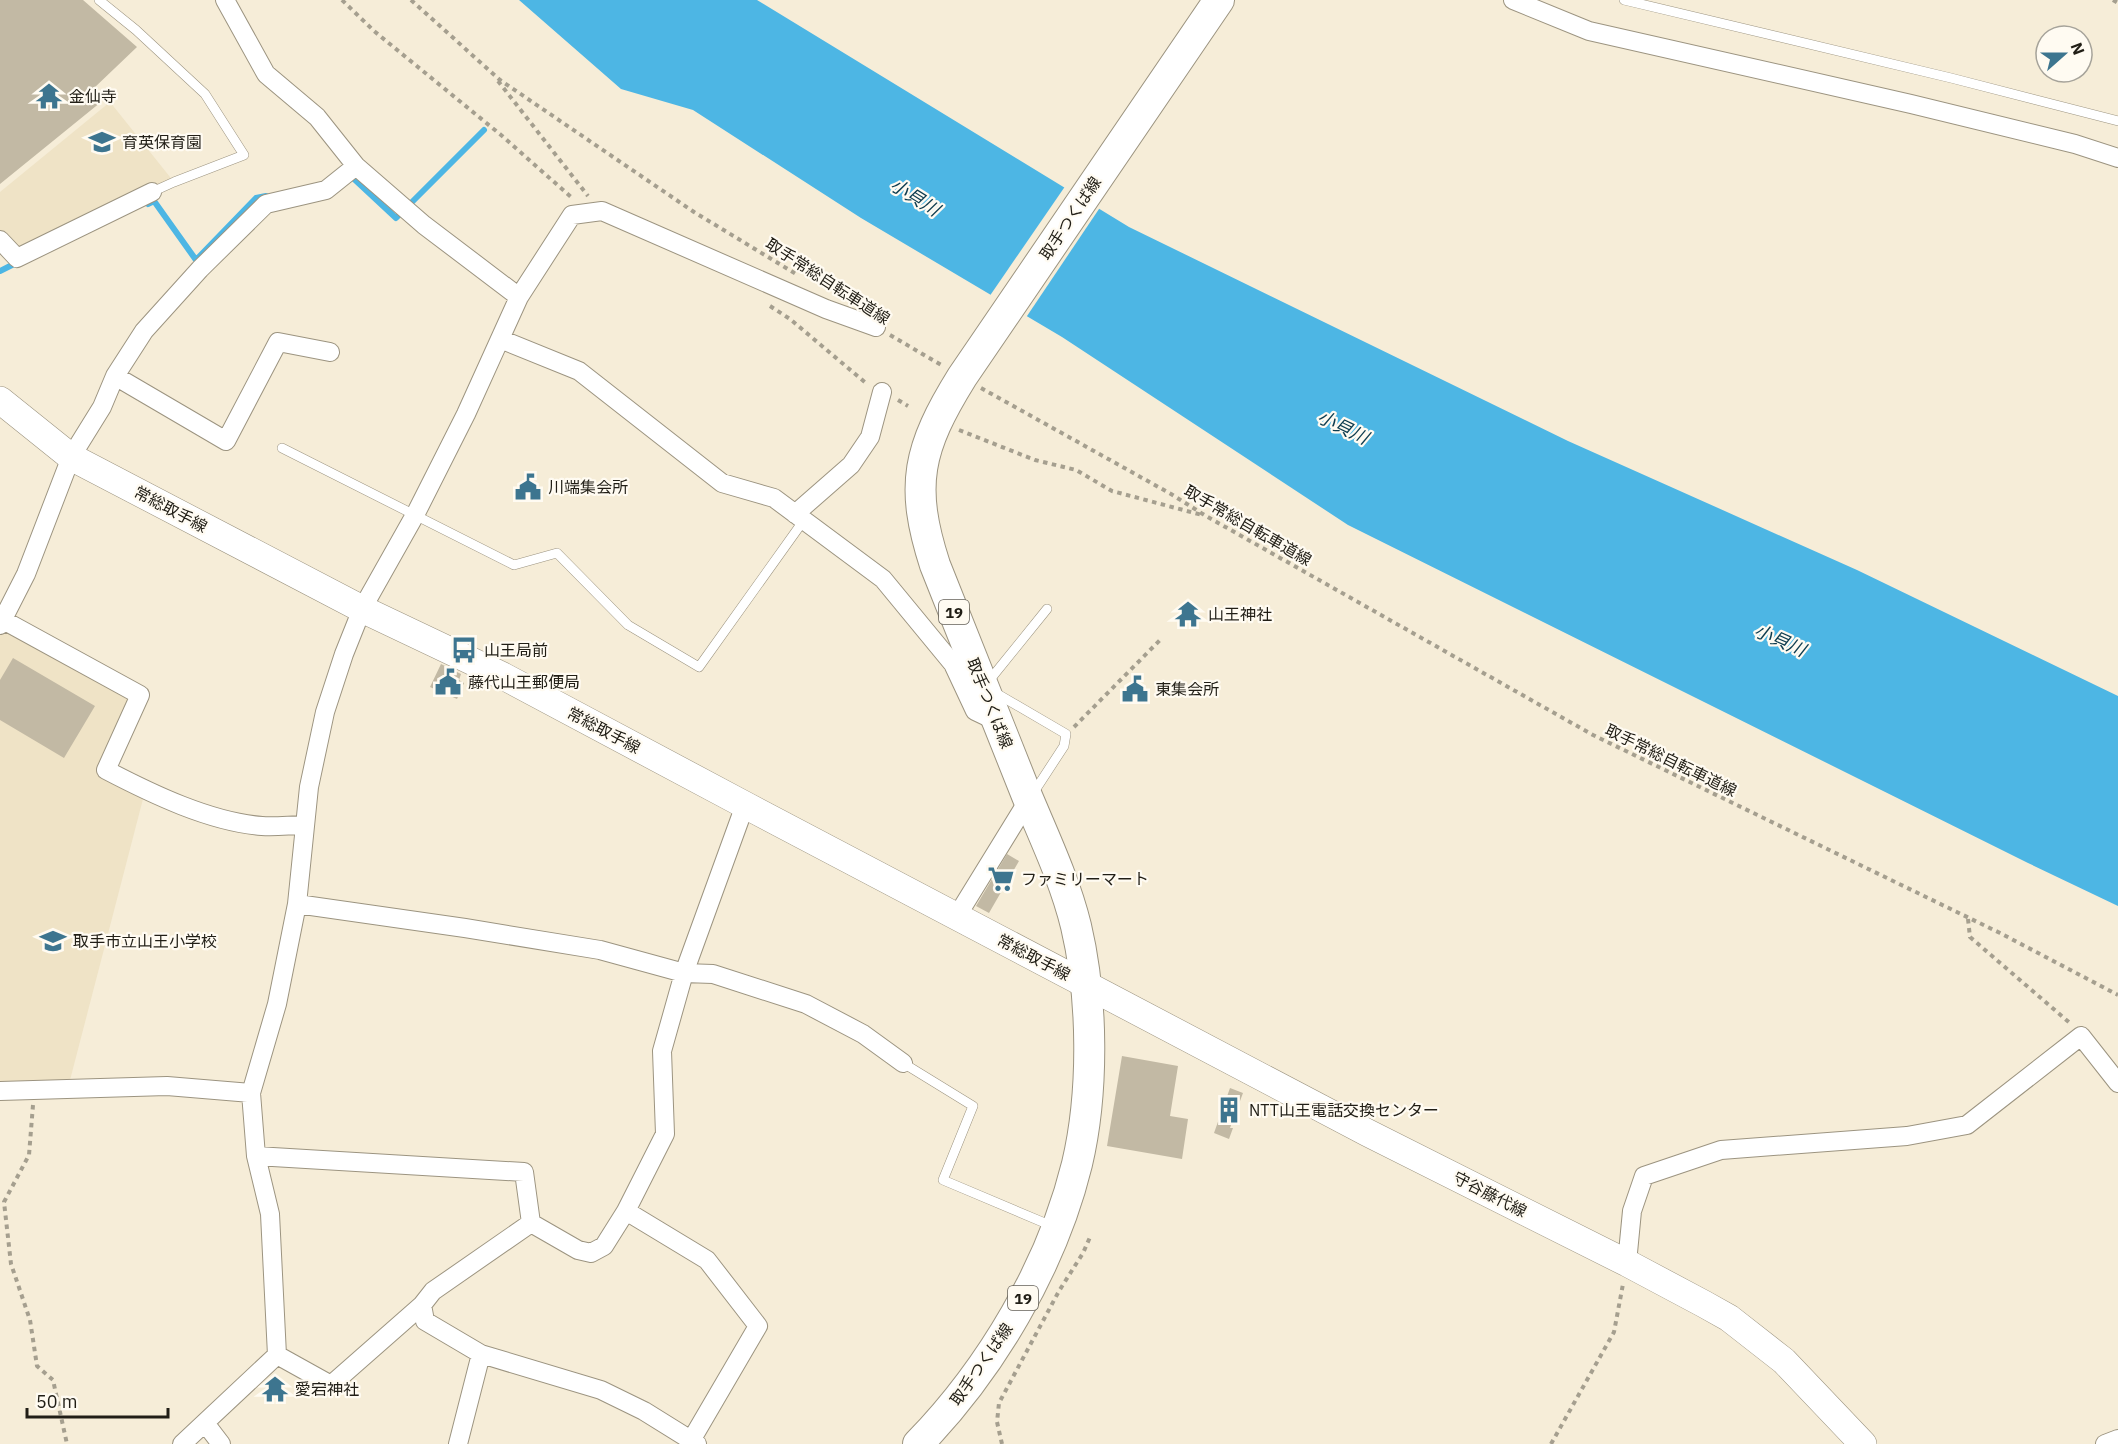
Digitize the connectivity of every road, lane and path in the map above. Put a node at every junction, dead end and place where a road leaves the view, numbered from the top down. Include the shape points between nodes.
1 (99, 0) edge
2 (225, 0) edge
3 (342, 0) edge
4 (411, 0) edge
5 (1219, 0) edge
6 (1514, 0) edge
7 (1624, 0) edge
8 (2113, 0) edge
9 (2118, 3) edge
10 (492, 73) junction
11 (2118, 122) edge
12 (2118, 158) edge
13 (356, 166) junction
14 (152, 192) joint
15 (595, 212) junction
16 (0, 240) edge
17 (749, 276) junction
18 (804, 279) dead end
19 (519, 297) junction
20 (876, 327) joint
21 (500, 339) junction
22 (330, 352) dead end
23 (967, 369) junction
24 (116, 376) junction
25 (882, 392) junction
26 (0, 400) edge
27 (908, 406) dead end
28 (952, 427) dead end
29 (282, 448) dead end
30 (71, 457) junction
31 (415, 515) junction
32 (1206, 516) junction
33 (799, 517) junction
34 (362, 609) junction
35 (1047, 609) dead end
36 (1, 623) edge
37 (1160, 640) dead end
38 (984, 687) junction
39 (998, 722) junction
40 (1066, 734) junction
41 (1029, 800) junction
42 (745, 805) junction
43 (304, 825) junction
44 (297, 904) junction
45 (957, 916) junction
46 (1968, 918) junction
47 (684, 973) junction
48 (1086, 985) junction
49 (2118, 995) edge
50 (2081, 1036) junction
51 (903, 1063) joint
52 (2118, 1083) edge
53 (34, 1090) junction
54 (0, 1091) edge
55 (251, 1093) junction
56 (256, 1156) junction
57 (626, 1211) junction
58 (531, 1223) junction
59 (1057, 1228) junction
60 (1090, 1235) dead end
61 (1627, 1263) junction
62 (422, 1305) junction
63 (481, 1354) junction
64 (277, 1355) junction
65 (205, 1423) junction
66 (2118, 1439) edge
67 (692, 1443) edge
68 (67, 1444) edge
69 (182, 1444) edge
70 (220, 1444) edge
71 (458, 1444) edge
72 (918, 1444) edge
73 (1002, 1444) edge
74 (1551, 1444) edge
75 (1863, 1444) edge
76 (2105, 1444) edge

1 - 14 lane via 205,94 244,155
2 - 13 street via 266,74 317,117
3 - 15 path via 374,31
4 - 10 path, 取手常総自転車道線
5 - 23 main road, 取手つくば線 / 19
6 - 12 street via 1589,31 1911,104
7 - 11 lane
8 - 9 path
10 - 15 path
10 - 18 path, 取手常総自転車道線 via 694,212
13 - 19 street via 424,225
13 - 24 street via 326,190 266,204 144,331
14 - 16 street via 17,258
15 - 17 street
15 - 19 street via 572,215
17 - 20 street
17 - 25 path via 765,303
19 - 21 street
20 - 23 path, 取手常総自転車道線
21 - 31 street
21 - 33 street via 579,371 722,483 774,498
22 - 24 street via 278,342 226,441
23 - 32 path, 取手常総自転車道線 via 1018,410
23 - 38 main road, 取手つくば線 / 19 via 932,432 920,483 920,508 935,565
24 - 30 street
25 - 27 path
25 - 33 street via 870,437 851,465
26 - 30 main road, 常総取手線
28 - 32 path via 1035,460 1076,470 1112,491
29 - 31 lane
30 - 34 main road, 常総取手線
30 - 36 street via 26,574
31 - 33 lane via 514,565 557,553 628,625 699,667
31 - 34 street
32 - 46 path, 取手常総自転車道線 via 1593,735
33 - 39 street via 883,579 953,664 975,711
34 - 42 main road, 常総取手線 via 503,675
34 - 43 street via 325,712
35 - 38 lane
36 - 43 street via 140,695 106,770 154,795 215,816 262,826
37 - 40 path
38 - 39 main road, 取手つくば線 / 19
38 - 40 lane
39 - 41 main road, 取手つくば線 / 19
40 - 41 lane via 1064,746
41 - 45 street
41 - 48 main road, 取手つくば線 / 19 via 1070,907
42 - 45 main road, 常総取手線
42 - 47 street
43 - 44 street
44 - 47 street via 600,950
44 - 55 street via 276,1004
45 - 48 main road, 常総取手線
46 - 49 path, 取手常総自転車道線
46 - 50 path via 1970,937
47 - 51 street via 712,974 806,1004 863,1034
47 - 57 street via 662,1051 665,1134
48 - 59 main road, 取手つくば線 / 19 via 1088,1058 1083,1130
48 - 61 main road, 守谷藤代線
50 - 52 street
50 - 61 street via 1967,1125 1907,1136 1721,1150 1644,1176 1632,1211
51 - 59 lane via 974,1106 944,1180
53 - 54 street
53 - 55 street via 167,1086
53 - 68 path via 28,1155 4,1202 11,1263 30,1320 37,1366 53,1380
55 - 56 street
56 - 58 street via 524,1172
56 - 64 street via 270,1214
57 - 58 street via 604,1246 591,1253 578,1250
57 - 67 street via 707,1260 758,1326
58 - 62 street via 433,1291
59 - 72 main road, 取手つくば線 / 19 via 995,1350 946,1415
60 - 73 path via 999,1403 997,1422
61 - 74 path via 1614,1332
61 - 75 main road, 守谷藤代線 via 1712,1308 1756,1339 1784,1361
62 - 63 street via 425,1321
62 - 64 street via 331,1385
63 - 67 street via 601,1390 644,1410
63 - 71 street
64 - 65 street
65 - 69 street
65 - 70 street
66 - 76 street

